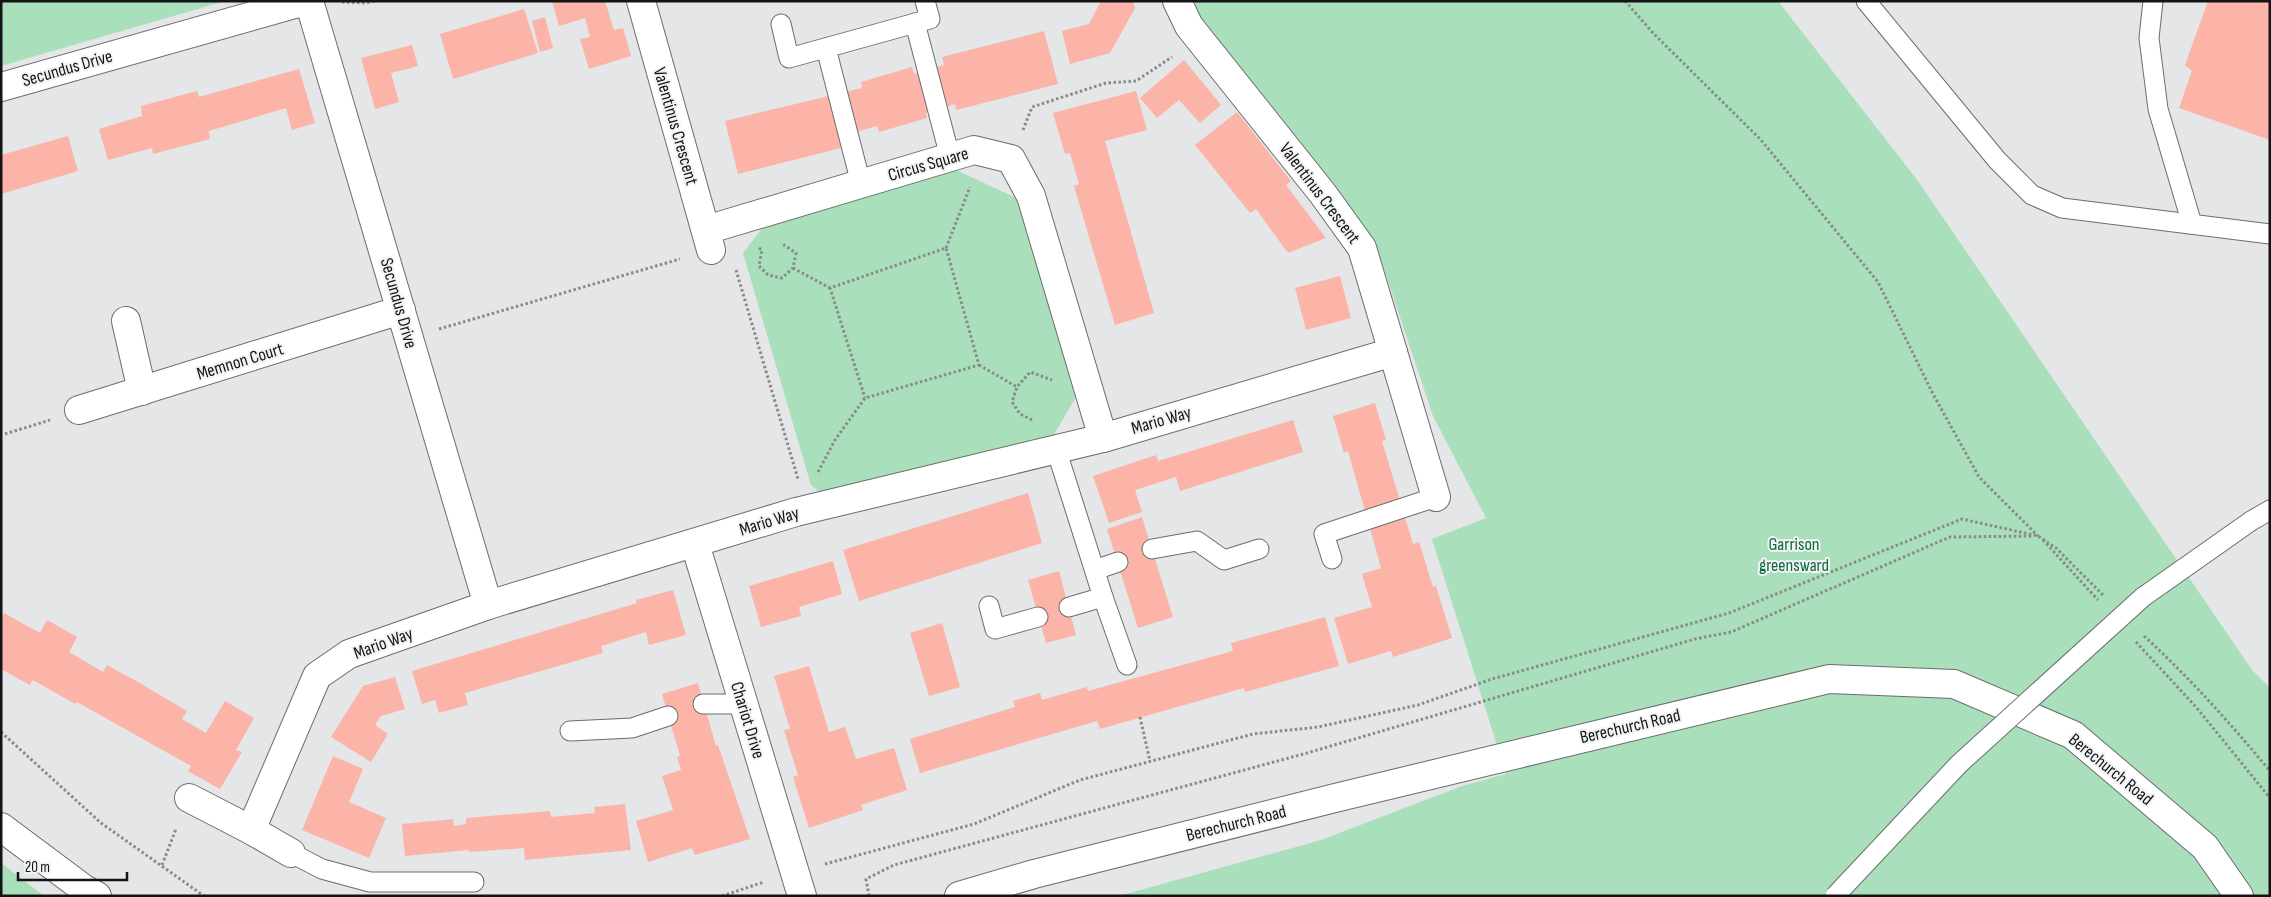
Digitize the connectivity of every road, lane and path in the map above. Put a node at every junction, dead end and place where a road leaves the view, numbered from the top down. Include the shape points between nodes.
1 (305, 1) edge
2 (309, 1) edge
3 (374, 1) edge
4 (641, 1) edge
5 (925, 1) edge
6 (1177, 1) edge
7 (1625, 1) edge
8 (1866, 1) edge
9 (2153, 1) edge
10 (337, 2) edge
11 (915, 23) junction
12 (781, 24) dead end
13 (1200, 39) junction
14 (826, 48) junction
15 (1, 87) edge
16 (1000, 156) junction
17 (950, 157) junction
18 (861, 184) junction
19 (2192, 224) junction
20 (2270, 234) edge
21 (709, 240) junction
22 (777, 242) dead end
23 (767, 245) dead end
24 (756, 246) dead end
25 (946, 248) junction
26 (762, 250) junction
27 (737, 263) dead end
28 (793, 268) junction
29 (736, 271) junction
30 (830, 288) junction
31 (401, 310) junction
32 (126, 321) dead end
33 (410, 338) junction
34 (1393, 352) junction
35 (979, 365) junction
36 (1055, 381) dead end
37 (1017, 387) junction
38 (142, 391) junction
39 (865, 398) junction
40 (79, 410) joint
41 (1034, 421) dead end
42 (5, 434) dead end
43 (1103, 438) junction
44 (1056, 449) junction
45 (1436, 497) joint
46 (806, 502) junction
47 (2270, 510) edge
48 (2038, 536) junction
49 (695, 544) junction
50 (1152, 549) dead end
51 (1259, 549) dead end
52 (1332, 559) dead end
53 (1118, 562) dead end
54 (1095, 570) junction
55 (1103, 596) junction
56 (2109, 601) dead end
57 (488, 605) junction
58 (989, 606) dead end
59 (2103, 606) dead end
60 (1069, 608) dead end
61 (1038, 617) dead end
62 (2141, 633) dead end
63 (2134, 640) dead end
64 (1127, 665) dead end
65 (703, 704) dead end
66 (743, 704) junction
67 (668, 716) dead end
68 (1140, 716) dead end
69 (570, 731) dead end
70 (1, 732) edge
71 (1150, 761) junction
72 (2270, 771) edge
73 (189, 798) joint
74 (2270, 798) edge
75 (1, 827) edge
76 (251, 830) junction
77 (291, 853) joint
78 (162, 864) junction
79 (474, 882) dead end
80 (799, 884) edge
81 (97, 896) edge
82 (204, 896) edge
83 (722, 896) edge
84 (869, 896) edge
85 (959, 896) edge
86 (1835, 896) edge
87 (2239, 896) edge

1 - 15 street, Secundus Drive
2 - 31 street, Secundus Drive
3 - 10 path
4 - 21 street, Valentinus Crescent
5 - 11 lane via 930,19
6 - 13 street, Valentinus Crescent via 1189,26
7 - 48 path via 1761,140 1878,282 1933,394 1979,477
8 - 19 lane via 1997,160 2032,195 2062,208
9 - 19 lane via 2149,38 2158,109
11 - 14 lane
11 - 17 lane
12 - 14 lane via 789,58
13 - 16 path via 1136,81 1106,83 1032,107
13 - 34 street, Valentinus Crescent via 1362,248
14 - 18 lane
16 - 17 street, Circus Square via 974,150
16 - 25 path via 972,183
16 - 43 street via 1031,196
17 - 18 street, Circus Square
18 - 21 street, Circus Square
19 - 20 lane
21 - 29 path via 728,247
21 - 33 path
22 - 28 path via 784,243 796,253
23 - 26 path
24 - 26 path
25 - 30 path
25 - 35 path
26 - 28 path via 759,266 768,275 782,278
27 - 29 path
28 - 30 path
29 - 46 path
30 - 39 path
31 - 33 street, Secundus Drive
31 - 38 street, Memnon Court
32 - 38 street
33 - 57 street, Secundus Drive
34 - 43 street, Mario Way
34 - 45 street, Valentinus Crescent
35 - 37 path
35 - 39 path
36 - 37 path via 1030,372
37 - 41 path via 1012,402 1020,414
38 - 40 street, Memnon Court
39 - 46 path via 835,440
40 - 42 path
43 - 44 street, Mario Way
44 - 46 street, Mario Way
44 - 54 lane
45 - 52 lane via 1324,534
46 - 49 street, Mario Way
47 - 86 lane, bridge via 2135,604 1959,764
48 - 56 path via 2056,548
48 - 59 path
48 - 71 path via 1962,519 1729,613 1492,679 1418,705 1318,727 1253,734
48 - 84 path via 1950,537 1731,632 1694,639 1308,753 894,865 866,879
49 - 57 street, Mario Way
49 - 66 street, Chariot Drive
50 - 51 lane via 1197,541 1224,560
53 - 54 lane
54 - 55 lane
55 - 60 lane
55 - 64 lane
57 - 76 street, Mario Way via 349,654 317,676
58 - 61 lane via 995,629
62 - 72 path via 2221,712
63 - 74 path via 2196,707
65 - 66 lane
66 - 80 street, Chariot Drive
67 - 69 lane via 632,728
68 - 71 path
70 - 78 path via 101,823
71 - 80 path via 1080,780 974,824
73 - 76 street
73 - 78 path
75 - 81 street
76 - 77 street
77 - 79 lane via 322,869 370,882
78 - 82 path
80 - 83 path
85 - 87 street, Berechurch Road via 1335,798 1829,679 1954,684 2073,735 2205,847

